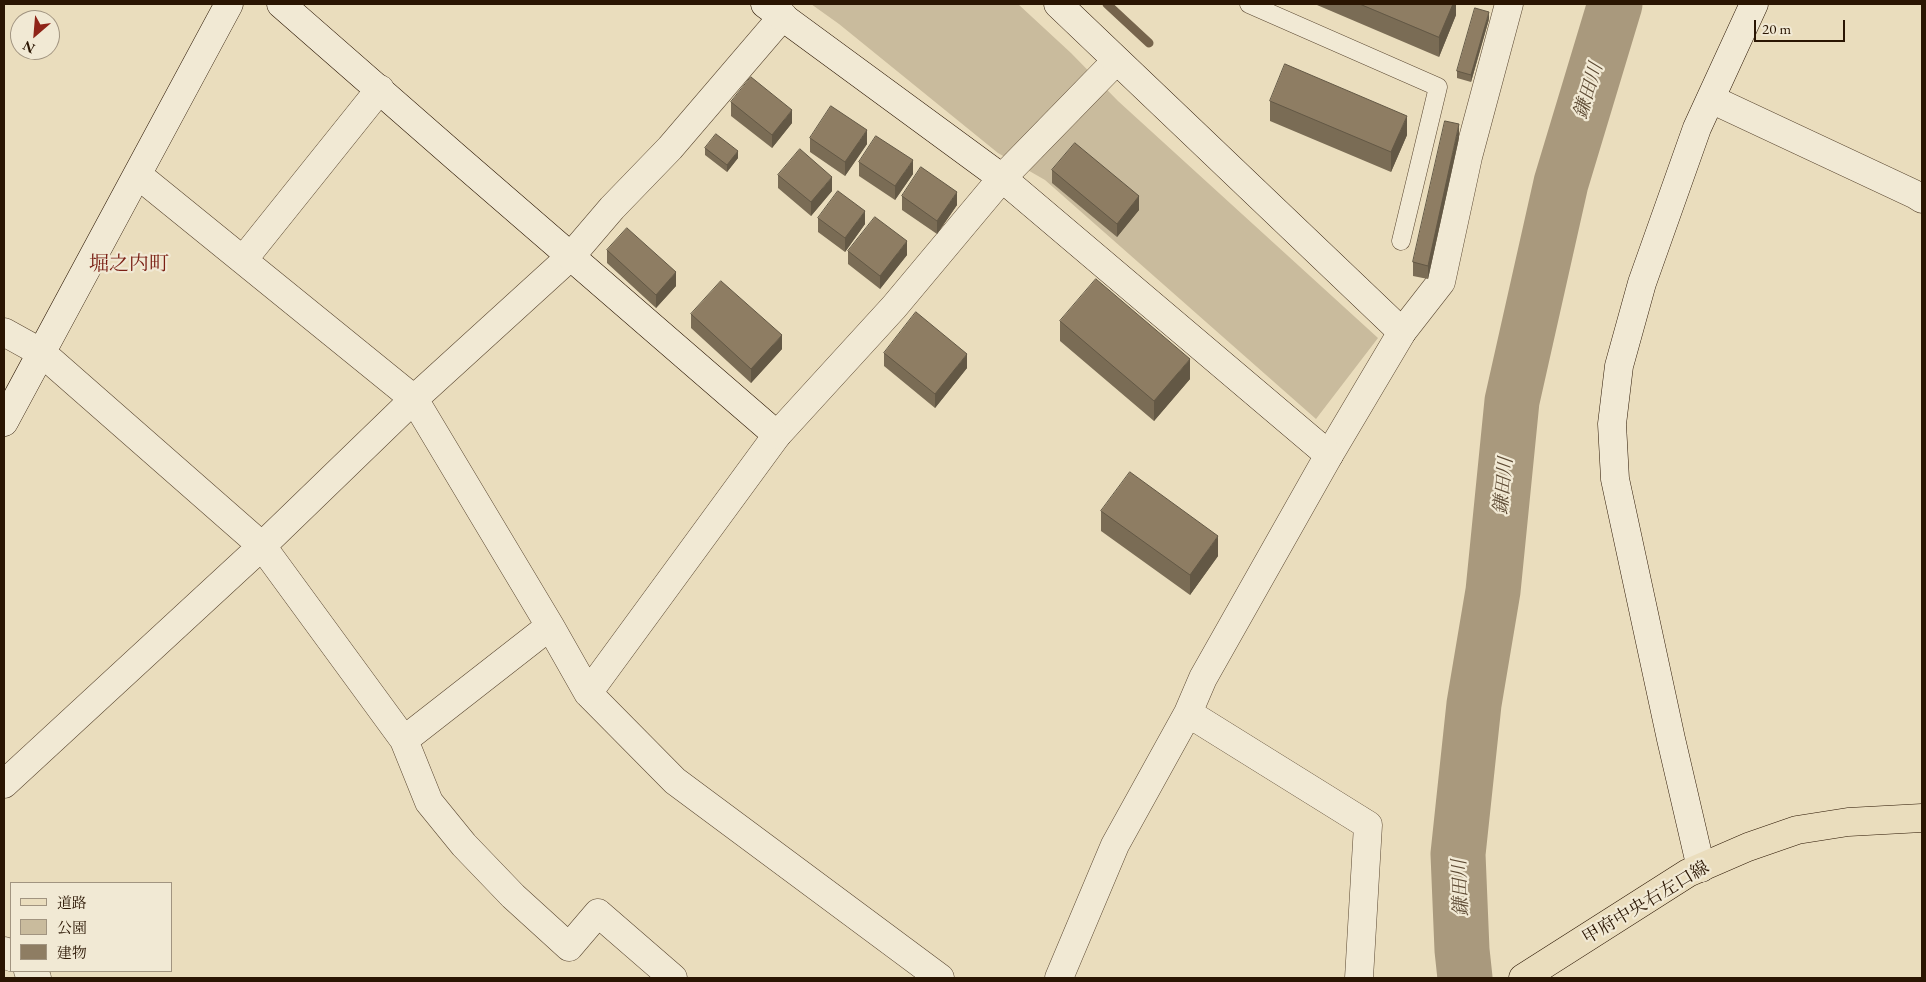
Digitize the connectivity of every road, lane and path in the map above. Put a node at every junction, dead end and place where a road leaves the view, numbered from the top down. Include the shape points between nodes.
1 (230, 4) edge
2 (281, 4) edge
3 (1058, 4) edge
4 (1249, 4) edge
5 (1508, 4) edge
6 (1754, 4) edge
7 (774, 10) edge
8 (1116, 61) junction
9 (380, 89) junction
10 (1711, 99) junction
11 (138, 175) junction
12 (1002, 178) junction
13 (1922, 199) edge
14 (1401, 242) dead end
15 (571, 256) junction
16 (243, 260) junction
17 (4, 332) edge
18 (1402, 332) junction
19 (42, 353) junction
20 (414, 399) junction
21 (4, 422) edge
22 (777, 435) junction
23 (1329, 455) junction
24 (262, 546) junction
25 (550, 626) junction
26 (588, 693) junction
27 (1188, 713) junction
28 (404, 740) junction
29 (4, 784) edge
30 (1922, 818) edge
31 (1701, 868) junction
32 (1553, 969) edge
33 (673, 978) edge
34 (940, 978) edge
35 (1059, 978) edge
36 (1359, 978) edge
37 (1523, 978) edge

1 - 11 street
2 - 9 street
3 - 8 street
4 - 14 lane via 1438,87
5 - 18 street via 1468,157 1441,282
6 - 10 street
7 - 12 street
7 - 15 street via 670,148
8 - 12 street
8 - 18 street
9 - 15 street
9 - 16 street
10 - 13 street
10 - 31 street via 1697,128 1642,283 1619,366 1612,424 1614,479
11 - 16 street
11 - 19 street
12 - 22 street via 894,307
12 - 23 street
15 - 20 street
15 - 22 street
16 - 20 street
17 - 19 street
18 - 23 street
19 - 21 street
19 - 24 street
20 - 24 street
20 - 25 street
22 - 26 street
23 - 27 street via 1203,678
24 - 28 street
24 - 29 street
25 - 26 street
25 - 28 street
26 - 34 street via 675,781
27 - 35 street via 1115,845
27 - 36 street via 1368,825
28 - 33 street via 434,809 513,896 569,947 598,913
30 - 31 main road, 甲府中央右左口線 via 1848,822 1797,830
31 - 32 main road, 甲府中央右左口線 via 1688,873
32 - 37 main road, 甲府中央右左口線

